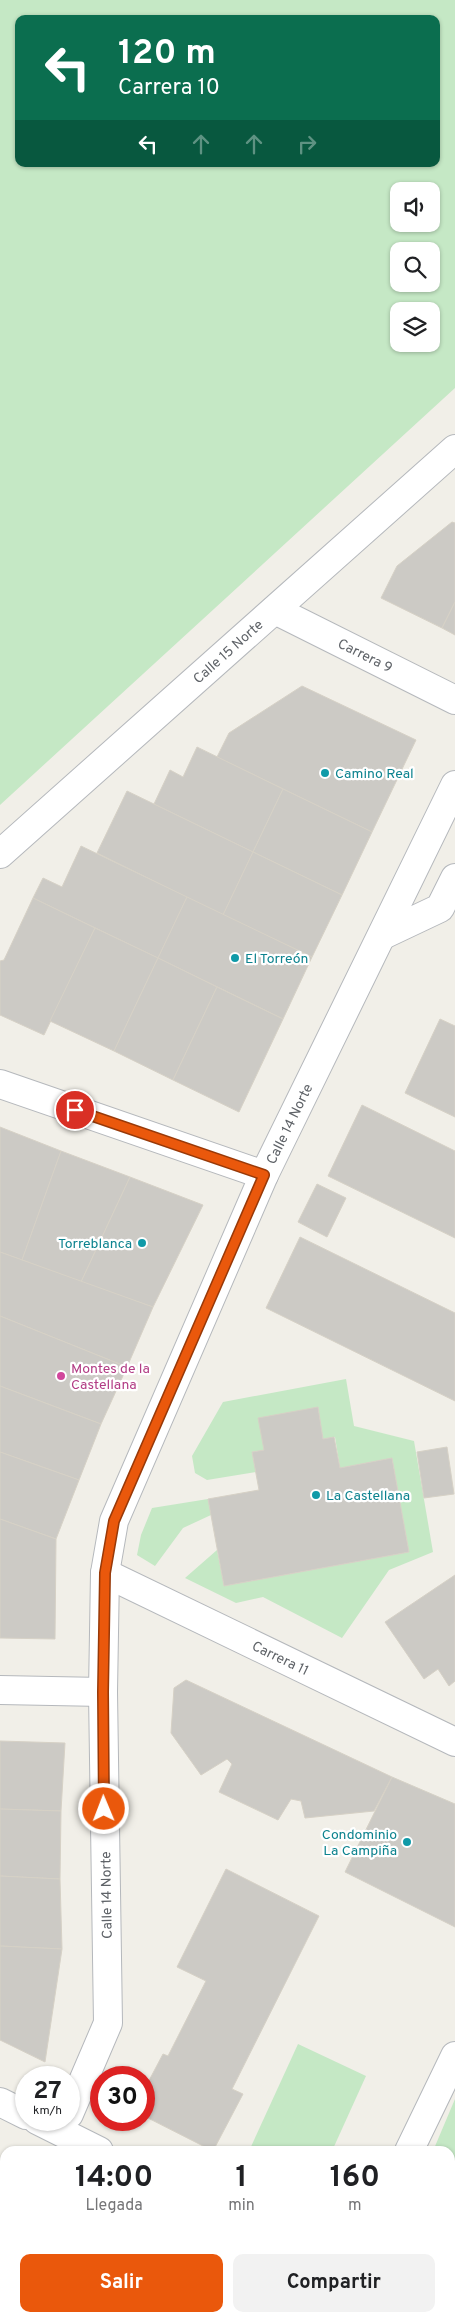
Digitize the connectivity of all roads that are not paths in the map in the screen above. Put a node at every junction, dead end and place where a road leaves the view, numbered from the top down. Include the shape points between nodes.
1 (455, 449) edge
2 (275, 610) junction
3 (455, 700) edge
4 (455, 785) edge
5 (0, 854) edge
6 (455, 878) edge
7 (382, 935) junction
8 (0, 1084) edge
9 (264, 1175) junction
10 (105, 1573) junction
11 (0, 1690) edge
12 (103, 1692) junction
13 (455, 1742) edge
14 (454, 2059) edge
15 (80, 2080) edge
16 (0, 2102) edge
17 (15, 2109) edge
18 (64, 2131) edge
19 (90, 2146) edge
20 (411, 2146) edge

1 - 2 street, Calle 15 Norte
2 - 3 street, Carrera 9
2 - 5 street, Calle 15 Norte
4 - 7 street, Calle 14 Norte
6 - 7 street via 440,908
7 - 9 street, Calle 14 Norte
8 - 9 street
9 - 10 street, Calle 14 Norte via 114,1521
10 - 12 street, Calle 14 Norte
10 - 13 street, Carrera 11
11 - 12 street
12 - 15 street, Calle 14 Norte via 108,2023
14 - 20 street
16 - 17 street
18 - 19 street

